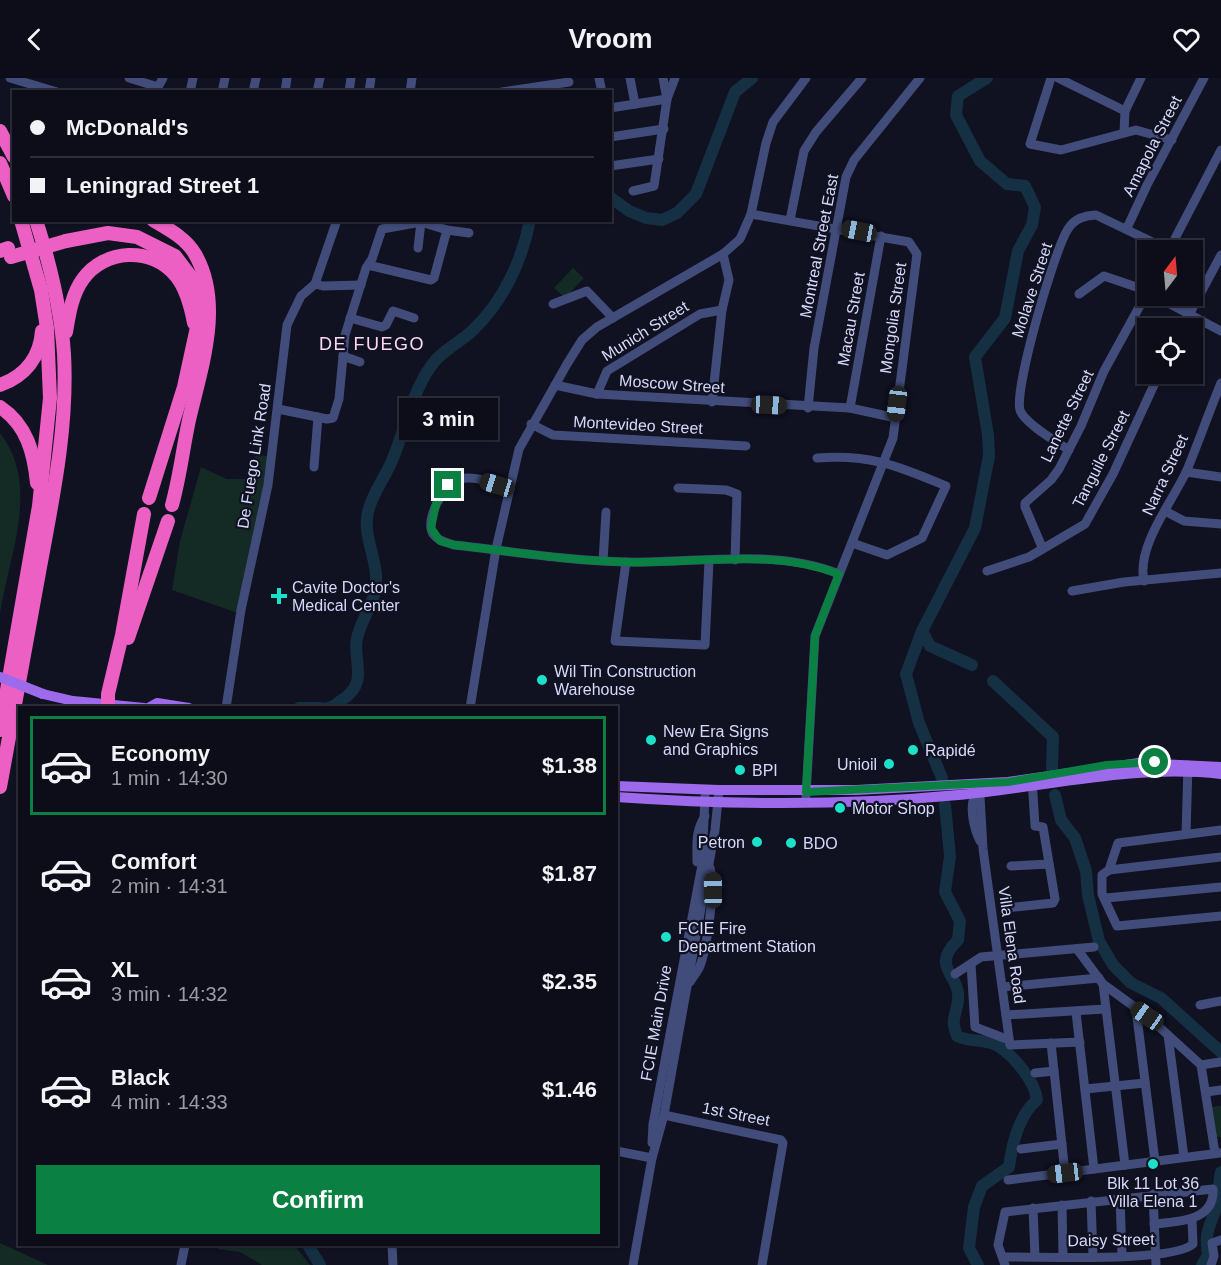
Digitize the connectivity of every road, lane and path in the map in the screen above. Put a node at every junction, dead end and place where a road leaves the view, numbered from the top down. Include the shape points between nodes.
1 (10, 78) edge
2 (130, 78) edge
3 (630, 78) edge
4 (663, 78) edge
5 (675, 78) edge
6 (806, 78) edge
7 (862, 78) edge
8 (1051, 78) edge
9 (1058, 78) edge
10 (1141, 78) edge
11 (1204, 78) edge
12 (917, 79) edge
13 (39, 82) edge
14 (162, 82) edge
15 (569, 84) edge
16 (53, 90) edge
17 (519, 90) edge
18 (667, 99) junction
19 (635, 104) junction
20 (612, 108) edge
21 (1125, 111) junction
22 (0, 123) edge
23 (664, 129) junction
24 (0, 130) edge
25 (1124, 132) junction
26 (612, 137) edge
27 (12, 138) edge
28 (1172, 140) junction
29 (1221, 150) edge
30 (12, 154) edge
31 (659, 159) junction
32 (0, 163) edge
33 (612, 166) edge
34 (12, 191) edge
35 (633, 191) dead end
36 (751, 214) junction
37 (790, 220) junction
38 (22, 222) edge
39 (37, 222) edge
40 (156, 222) edge
41 (336, 222) edge
42 (400, 222) edge
43 (421, 222) junction
44 (836, 227) junction
45 (1127, 228) junction
46 (447, 230) junction
47 (469, 233) dead end
48 (881, 236) junction
49 (65, 237) junction
50 (1150, 240) edge
51 (1174, 240) edge
52 (418, 248) dead end
53 (5, 254) edge
54 (723, 254) junction
55 (1221, 255) edge
56 (368, 265) junction
57 (205, 283) junction
58 (315, 284) junction
59 (361, 285) junction
60 (1137, 288) edge
61 (41, 290) junction
62 (1078, 294) dead end
63 (553, 304) dead end
64 (1139, 306) edge
65 (1174, 306) edge
66 (722, 310) junction
67 (1190, 314) junction
68 (350, 318) junction
69 (414, 318) dead end
70 (613, 318) junction
71 (1188, 318) edge
72 (1221, 331) edge
73 (195, 340) junction
74 (64, 355) junction
75 (343, 356) junction
76 (360, 362) dead end
77 (0, 384) edge
78 (555, 384) junction
79 (1154, 384) edge
80 (1221, 384) edge
81 (597, 394) junction
82 (712, 402) junction
83 (0, 407) edge
84 (808, 408) junction
85 (850, 408) junction
86 (278, 409) junction
87 (318, 417) junction
88 (896, 418) junction
89 (531, 424) junction
90 (746, 446) dead end
91 (1069, 450) junction
92 (817, 458) dead end
93 (886, 462) junction
94 (314, 466) dead end
95 (1186, 472) junction
96 (1221, 477) edge
97 (678, 488) dead end
98 (510, 489) junction
99 (149, 498) dead end
100 (172, 505) dead end
101 (39, 506) junction
102 (1165, 511) junction
103 (606, 513) dead end
104 (144, 514) dead end
105 (168, 520) dead end
106 (1221, 524) edge
107 (852, 543) junction
108 (1042, 548) junction
109 (496, 549) junction
110 (735, 560) junction
111 (603, 561) junction
112 (709, 561) junction
113 (626, 562) junction
114 (987, 571) dead end
115 (1221, 573) edge
116 (839, 574) junction
117 (1143, 580) junction
118 (1072, 591) dead end
119 (0, 676) edge
120 (108, 705) junction
121 (121, 706) edge
122 (152, 706) edge
123 (173, 706) edge
124 (226, 706) edge
125 (470, 706) edge
126 (0, 730) edge
127 (1221, 767) edge
128 (1188, 771) junction
129 (1221, 774) edge
130 (1032, 783) junction
131 (618, 786) edge
132 (0, 787) edge
133 (976, 789) junction
134 (719, 790) junction
135 (806, 792) junction
136 (934, 792) junction
137 (702, 796) junction
138 (618, 797) edge
139 (718, 802) junction
140 (806, 804) junction
141 (1221, 830) edge
142 (1188, 834) junction
143 (1221, 857) edge
144 (1049, 864) junction
145 (1011, 866) dead end
146 (1109, 870) junction
147 (1221, 886) edge
148 (1106, 898) junction
149 (1007, 908) dead end
150 (1221, 916) edge
151 (1094, 947) dead end
152 (1077, 949) junction
153 (998, 955) junction
154 (971, 964) junction
155 (955, 974) dead end
156 (1101, 981) junction
157 (1003, 987) junction
158 (1221, 1000) edge
159 (1200, 1005) dead end
160 (1105, 1009) junction
161 (1136, 1009) junction
162 (1076, 1012) junction
163 (1006, 1015) junction
164 (1168, 1035) junction
165 (1010, 1042) junction
166 (1080, 1042) junction
167 (1051, 1044) junction
168 (1220, 1062) edge
169 (1201, 1065) junction
170 (1054, 1071) junction
171 (1035, 1073) dead end
172 (1145, 1083) junction
173 (1116, 1086) junction
174 (1085, 1089) junction
175 (1221, 1090) edge
176 (1206, 1092) junction
177 (664, 1115) junction
178 (1062, 1144) junction
179 (1021, 1149) dead end
180 (618, 1151) edge
181 (1218, 1153) edge
182 (1184, 1157) junction
183 (652, 1158) junction
184 (1155, 1161) junction
185 (1125, 1165) junction
186 (1094, 1169) junction
187 (1065, 1173) junction
188 (1008, 1180) dead end
189 (1153, 1194) junction
190 (1120, 1197) junction
191 (1091, 1201) junction
192 (1062, 1205) junction
193 (1033, 1208) junction
194 (1192, 1220) junction
195 (1154, 1224) junction
196 (1217, 1241) edge
197 (185, 1246) edge
198 (392, 1246) edge
199 (1063, 1256) junction
200 (1094, 1256) junction
201 (1122, 1256) junction
202 (1035, 1257) junction
203 (1156, 1260) edge
204 (1004, 1261) edge
205 (181, 1265) edge
206 (393, 1265) edge
207 (633, 1265) edge
208 (762, 1265) edge
209 (1211, 1265) edge

1 - 13 street
2 - 14 street
3 - 19 street
4 - 18 street
5 - 18 street
6 - 36 street via 773,122
7 - 37 street via 804,151
8 - 25 street via 1030,144 1061,150
9 - 21 street
10 - 21 street
11 - 28 street, Amapola Street
12 - 44 street, Montreal Street East via 854,160 846,177
13 - 16 street
15 - 17 street
18 - 19 street
18 - 23 street
19 - 20 street
21 - 25 street
22 - 27 highway
23 - 26 street
23 - 31 street
24 - 30 highway
25 - 28 street via 1136,130
28 - 45 street, Amapola Street
29 - 51 street
31 - 33 street
31 - 35 street via 654,186
32 - 34 highway
36 - 37 street, Mongolia Street
36 - 54 street via 740,239
37 - 44 street, Mongolia Street
38 - 61 highway
39 - 74 highway via 55,289
40 - 57 highway via 189,245
41 - 58 street, De Fuego Link Road
42 - 43 street
42 - 56 street via 382,229
43 - 46 street
43 - 52 street
44 - 48 street, Mongolia Street
44 - 84 street, Montreal Street East via 814,348
45 - 50 street, Molave Street
45 - 91 street, Molave Street via 1096,215 1084,216 1067,230 1030,345 1020,409 1024,417
46 - 47 street
46 - 56 street via 431,280
48 - 85 street, Macau Street
48 - 88 street, Mongolia Street via 909,242 917,254
49 - 53 highway, bridge
49 - 57 highway via 105,225 146,232 185,253
49 - 73 highway via 118,233 148,241 175,256 190,272 197,290 200,308
54 - 66 street via 729,280
54 - 70 street
55 - 67 street
56 - 59 street
57 - 100 highway via 207,330
58 - 59 street
58 - 86 street, De Fuego Link Road via 301,296 286,325
59 - 68 street
60 - 62 street via 1104,276
61 - 77 highway via 42,333 37,352 23,372
61 - 101 highway via 50,398
63 - 70 street via 587,291
64 - 91 street, Lanette Street via 1104,371
65 - 67 street
66 - 81 street, Munich Street via 700,314 606,371
66 - 82 street
67 - 71 street
67 - 72 street
68 - 69 street via 382,327 393,311
68 - 75 street
70 - 78 street via 582,340
73 - 74 highway via 192,312 177,277 154,260 126,255 100,263 80,283 69,315
73 - 99 highway
74 - 132 highway via 59,454
75 - 76 street
75 - 87 street via 333,418
78 - 81 street, Moscow Street
78 - 89 street
79 - 108 street, Tanguile Street via 1091,516
80 - 95 street, Narra Street
81 - 82 street, Moscow Street
82 - 84 street, Moscow Street
83 - 101 highway via 15,419 29,443
84 - 85 street, Moscow Street
85 - 88 street, Moscow Street
86 - 87 street
86 - 124 street, De Fuego Link Road
87 - 94 street
88 - 93 street, Mongolia Street
89 - 90 street, Montevideo Street via 553,435
89 - 98 street via 519,449
91 - 108 street, Lanette Street via 1051,480 1024,507
92 - 93 street via 848,456
93 - 107 street, Mongolia Street
93 - 107 street via 946,486 922,538 887,555
95 - 96 street
95 - 102 street, Narra Street
97 - 110 street via 726,490 737,495
98 - 109 street
98 - 109 street via 459,479 448,485 436,504 431,528 440,541
101 - 126 highway
102 - 106 street via 1184,521
102 - 117 street, Narra Street via 1143,561
103 - 111 street
104 - 120 highway
105 - 120 highway
107 - 116 street, Mongolia Street
108 - 114 street, Tanguile Street via 1029,557
109 - 111 street
109 - 125 street
110 - 112 street
110 - 116 street via 796,562
111 - 113 street
112 - 113 street
112 - 113 street via 705,645 615,642
115 - 117 street
116 - 135 street, Mongolia Street via 815,636
117 - 118 street
119 - 120 main road, bridge via 43,694
120 - 121 main road
122 - 123 main road
127 - 128 main road
128 - 129 main road
128 - 130 main road via 1108,774
128 - 142 street
130 - 133 main road
130 - 144 street via 1035,826 1043,827
131 - 137 main road
133 - 136 main road
133 - 153 street, Villa Elena Road via 974,826 984,849
134 - 135 main road
134 - 137 main road
134 - 139 street, FCIE Main Drive
135 - 136 main road
135 - 140 street, Mongolia Street
136 - 140 main road
137 - 138 main road
137 - 139 main road
137 - 183 street, FCIE Main Drive via 705,816 695,842 696,894 653,1124
139 - 140 main road
139 - 177 street, FCIE Main Drive via 709,866 713,890 700,965 687,986
141 - 142 street
142 - 146 street via 1119,843
143 - 146 street
144 - 145 street
144 - 149 street via 1053,903
146 - 148 street via 1101,875 1102,894
147 - 148 street
148 - 150 street via 1117,926
151 - 152 street
152 - 153 street
152 - 156 street
153 - 154 street via 981,957
153 - 157 street, Villa Elena Road
154 - 155 street
154 - 165 street via 975,1027
156 - 157 street
156 - 160 street
156 - 161 street
157 - 163 street, Villa Elena Road
158 - 159 street
160 - 162 street
160 - 173 street
161 - 164 street
161 - 172 street
162 - 163 street
162 - 166 street
163 - 165 street, Villa Elena Road
164 - 169 street
164 - 182 street
165 - 167 street
166 - 167 street
166 - 174 street
167 - 170 street
168 - 169 street
169 - 176 street
170 - 171 street
170 - 178 street
172 - 173 street
172 - 184 street
173 - 174 street
173 - 185 street
174 - 186 street
175 - 176 street
176 - 181 street
177 - 183 street, FCIE Main Drive
177 - 208 street, 1st Street via 781,1140
178 - 179 street
178 - 187 street
180 - 183 street
181 - 182 street
182 - 184 street
183 - 207 street, FCIE Main Drive
184 - 185 street
185 - 186 street
186 - 187 street
187 - 188 street
189 - 190 street
189 - 194 street via 1211,1187 1214,1191 1209,1206
189 - 195 street
190 - 191 street
190 - 201 street
191 - 192 street
191 - 200 street
192 - 193 street
192 - 199 street
193 - 202 street
193 - 204 street via 1003,1214 998,1245
194 - 195 street
194 - 203 street, Daisy Street via 1193,1244
195 - 203 street
196 - 209 street via 1212,1246
197 - 205 street
198 - 206 street
199 - 200 street, Daisy Street
199 - 202 street, Daisy Street
200 - 201 street, Daisy Street
201 - 203 street, Daisy Street
202 - 204 street, Daisy Street

